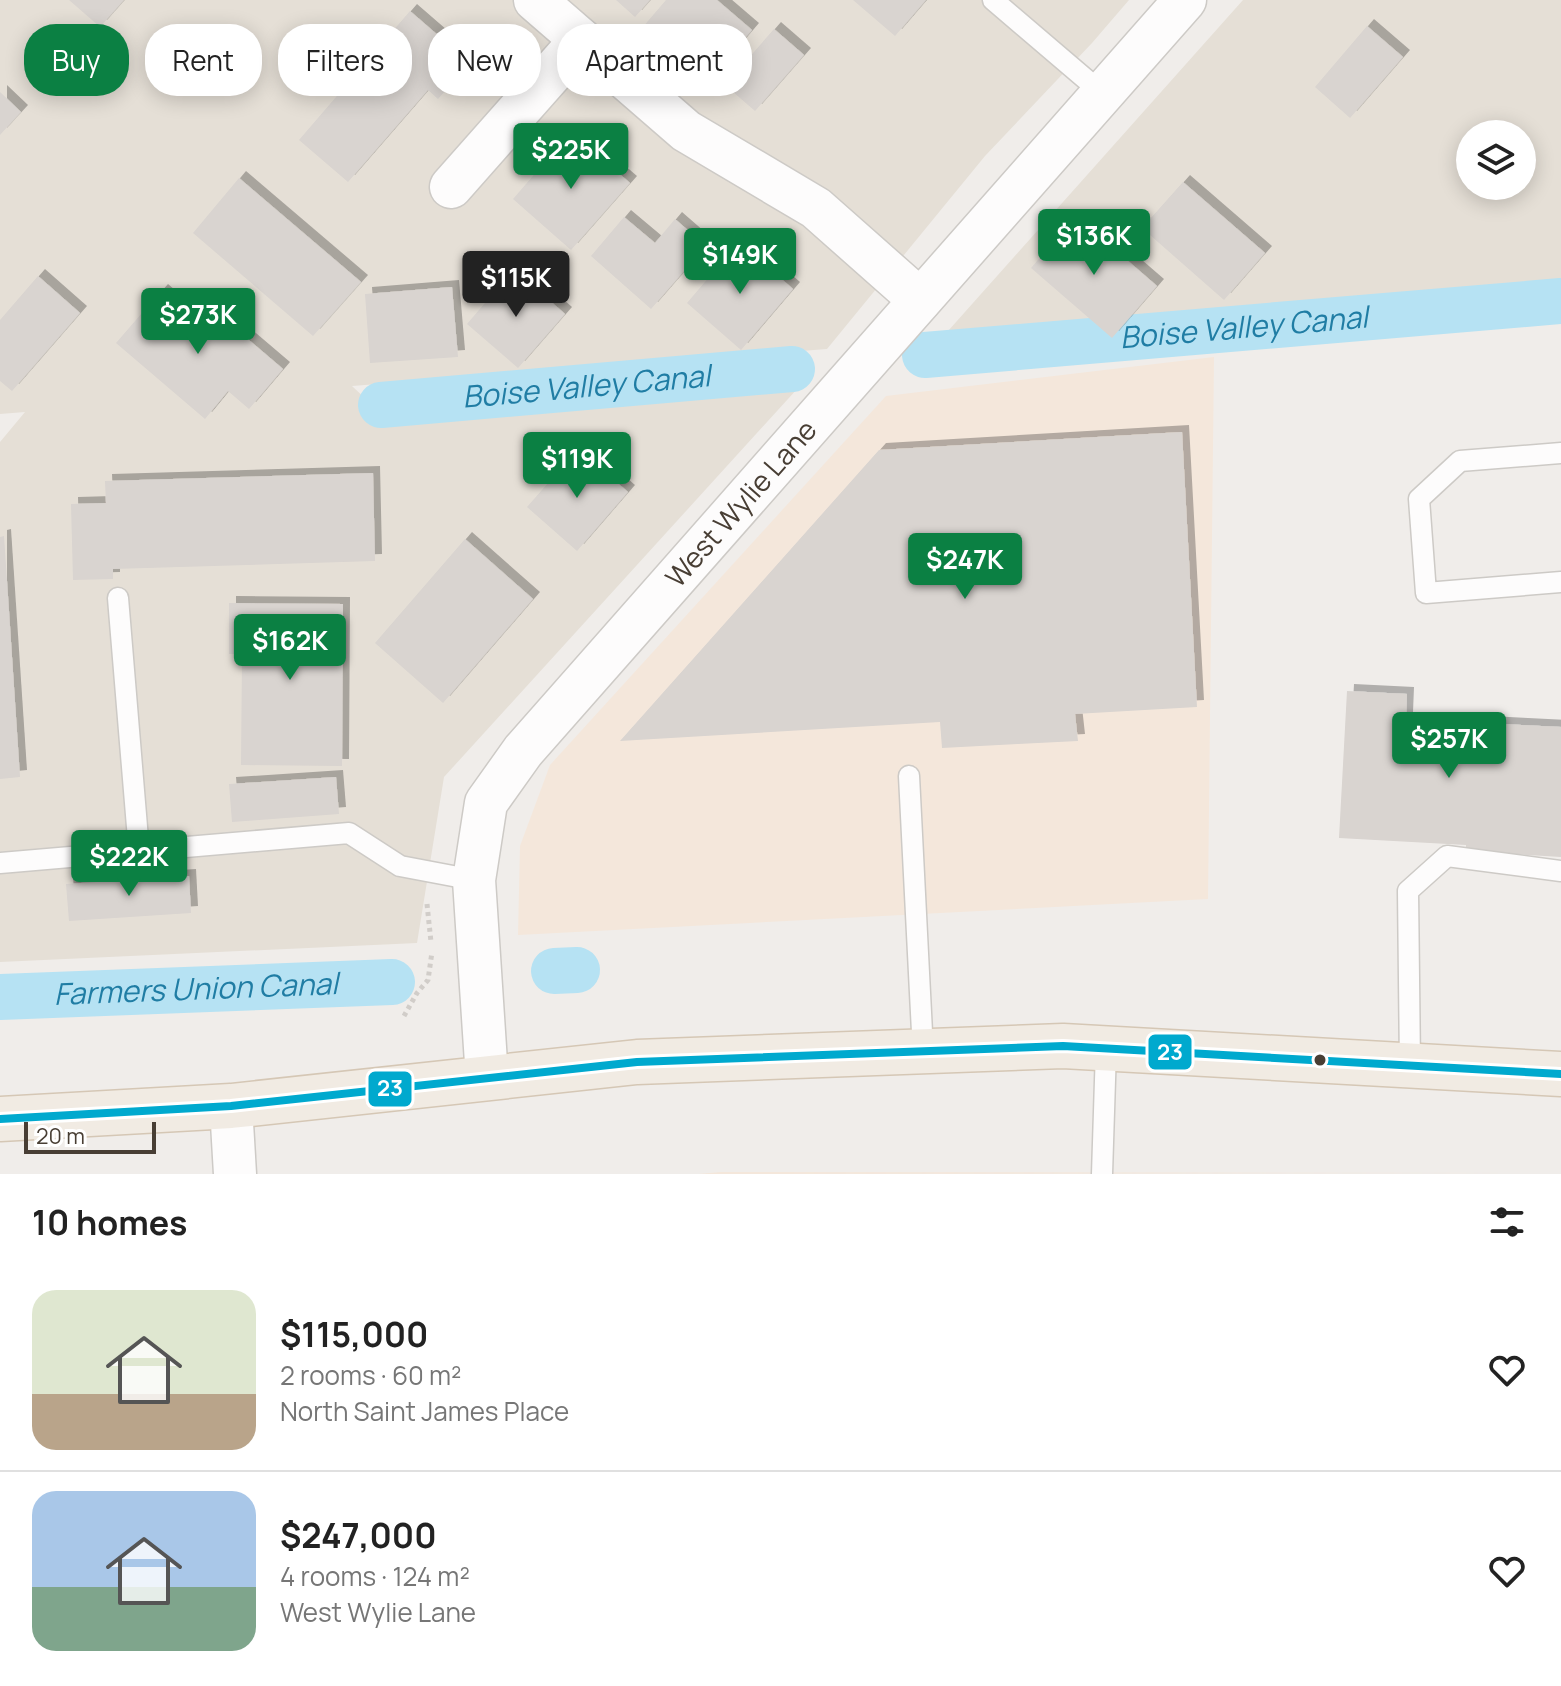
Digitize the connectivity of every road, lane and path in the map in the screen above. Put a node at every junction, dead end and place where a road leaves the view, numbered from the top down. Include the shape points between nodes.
1 (535, 0) edge
2 (993, 0) edge
3 (1185, 0) edge
4 (563, 24) edge
5 (557, 67) edge
6 (1102, 93) junction
7 (646, 96) edge
8 (451, 187) dead end
9 (920, 300) junction
10 (1561, 453) edge
11 (1561, 582) edge
12 (118, 598) dead end
13 (909, 776) dead end
14 (139, 851) junction
15 (0, 863) edge
16 (427, 871) junction
17 (1561, 871) edge
18 (474, 880) junction
19 (404, 1016) dead end
20 (1106, 1049) junction
21 (923, 1052) junction
22 (1410, 1066) junction
23 (1561, 1074) edge
24 (487, 1078) junction
25 (231, 1106) junction
26 (0, 1119) edge
27 (235, 1174) edge
28 (1102, 1174) edge

1 - 4 street
2 - 6 lane
3 - 6 street, West Wylie Lane
5 - 8 street
6 - 9 street, West Wylie Lane
7 - 9 street via 686,131 816,208
9 - 18 street, West Wylie Lane via 523,751 486,803
10 - 11 lane via 1460,461 1419,499 1426,593
12 - 14 lane
13 - 21 lane
14 - 15 lane
14 - 16 lane via 349,833 400,866
16 - 18 lane
16 - 19 path via 432,954 428,980
17 - 22 lane via 1447,856 1408,891
18 - 24 street, West Wylie Lane
20 - 21 main road
20 - 22 main road
20 - 28 lane
21 - 24 main road via 637,1062
22 - 23 main road
24 - 25 main road
25 - 26 main road
25 - 27 street

